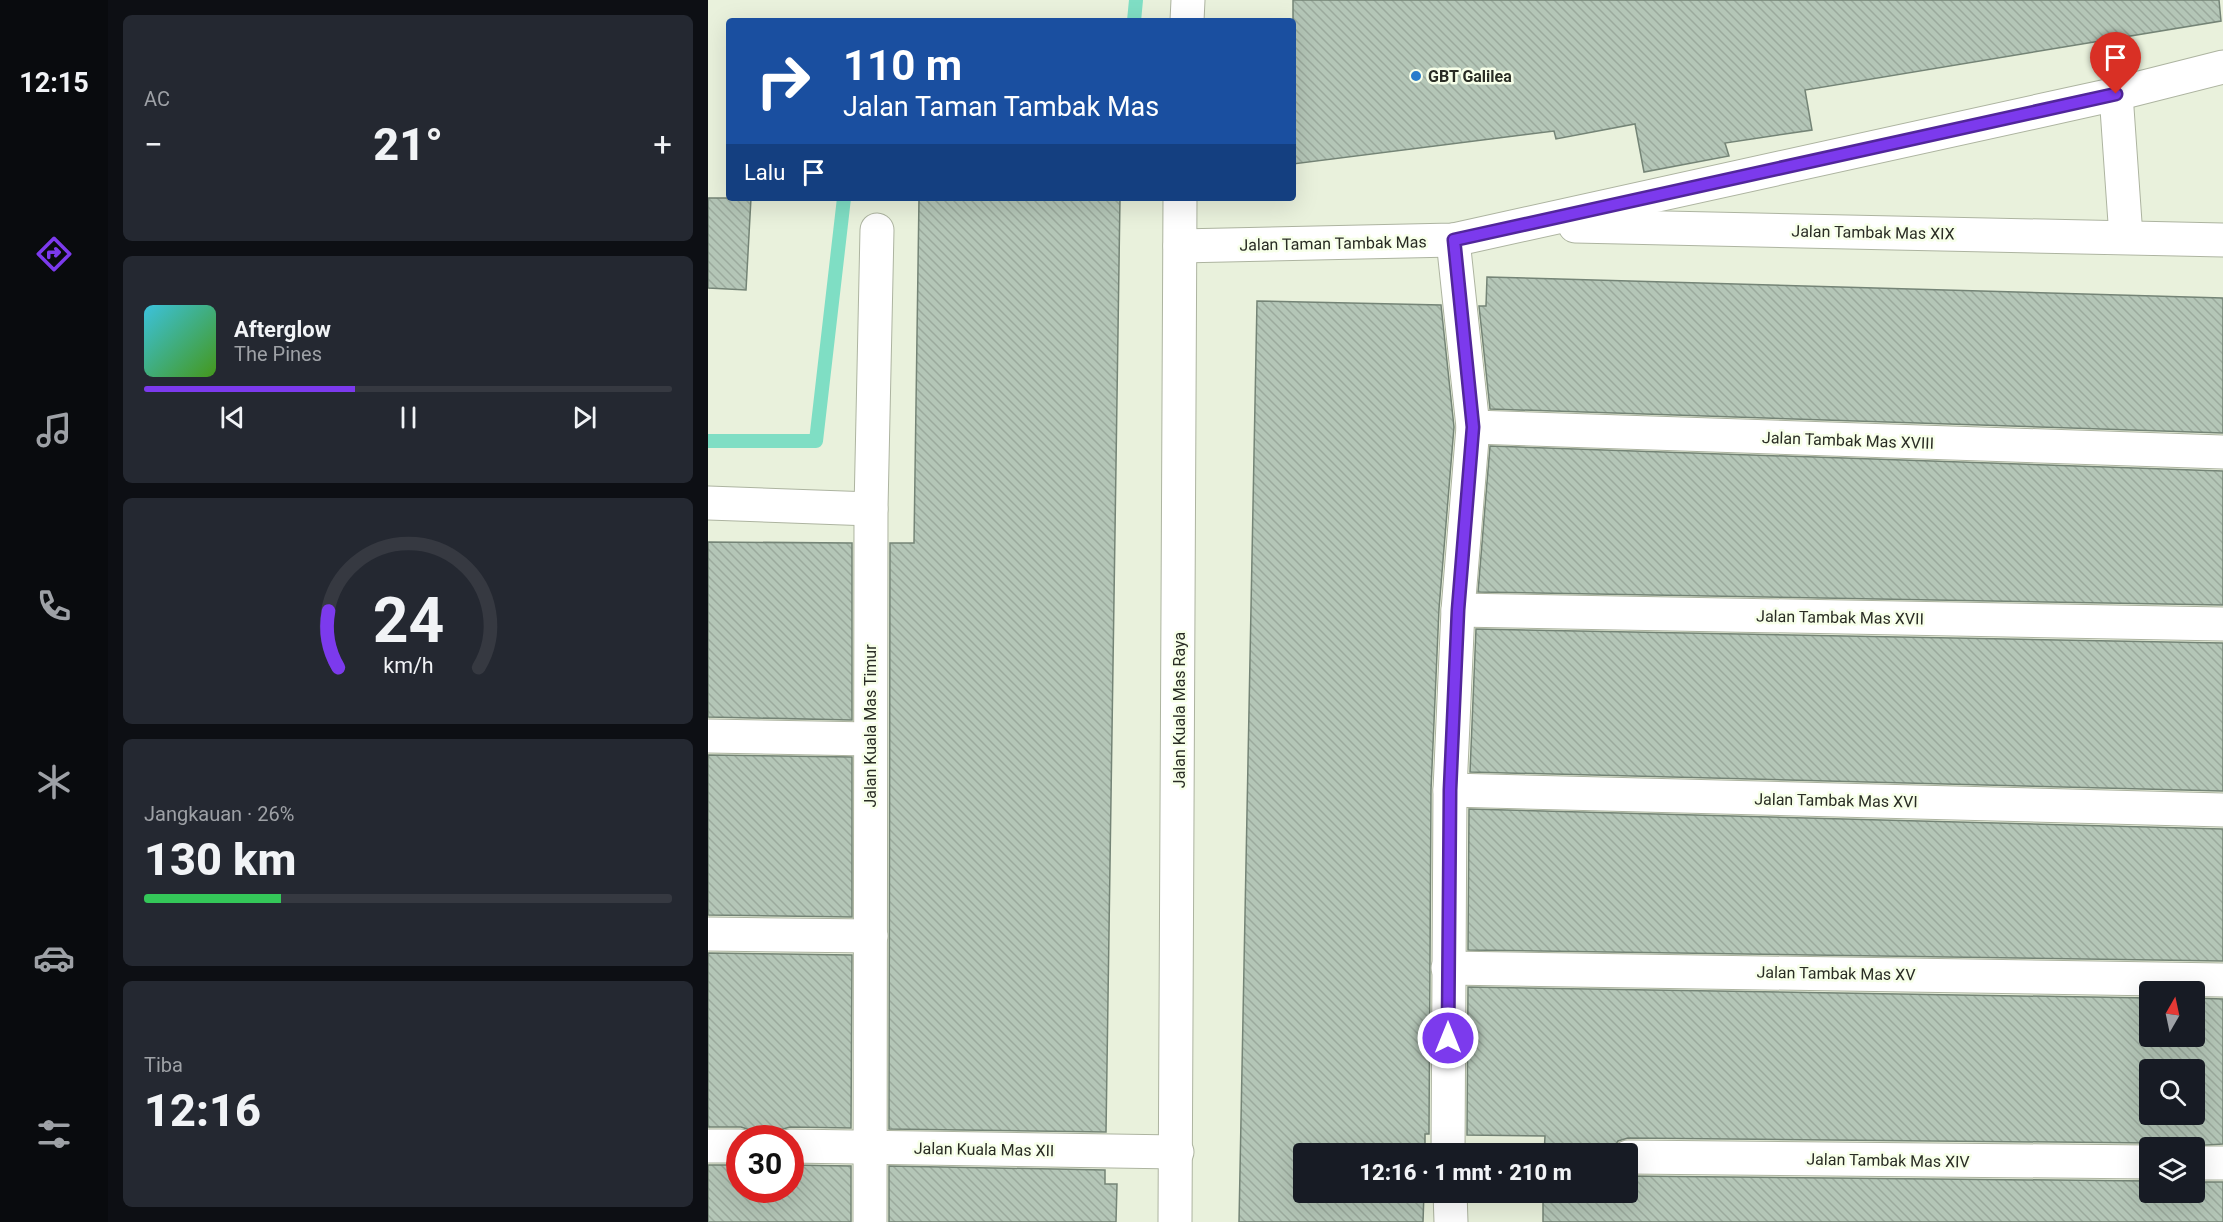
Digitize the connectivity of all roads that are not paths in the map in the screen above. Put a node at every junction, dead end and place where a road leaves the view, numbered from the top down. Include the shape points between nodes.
1 (1188, 0) edge
2 (1187, 18) edge
3 (2223, 67) edge
4 (2116, 94) junction
5 (1180, 201) edge
6 (1523, 225) junction
7 (877, 230) dead end
8 (2126, 237) junction
9 (1454, 240) junction
10 (2223, 240) edge
11 (1180, 246) junction
12 (1473, 427) junction
13 (2223, 452) edge
14 (708, 503) edge
15 (871, 509) junction
16 (1458, 610) junction
17 (2223, 624) edge
18 (708, 736) edge
19 (870, 739) junction
20 (1450, 790) junction
21 (2223, 810) edge
22 (708, 934) edge
23 (870, 936) junction
24 (1448, 968) junction
25 (2223, 980) edge
26 (1449, 1143) edge
27 (708, 1146) edge
28 (726, 1146) edge
29 (804, 1146) edge
30 (870, 1147) junction
31 (1177, 1152) junction
32 (1638, 1157) edge
33 (2139, 1162) edge
34 (2205, 1163) edge
35 (2223, 1163) edge
36 (1450, 1203) edge
37 (870, 1222) edge
38 (1175, 1222) edge
39 (1451, 1222) edge

1 - 2 street
3 - 4 street, Jalan Taman Tambak Mas
4 - 6 street, Jalan Taman Tambak Mas
4 - 8 street
5 - 11 street, Jalan Kuala Mas Raya
6 - 8 street, Jalan Tambak Mas XIX
6 - 9 street, Jalan Taman Tambak Mas
7 - 15 street, Jalan Kuala Mas Timur
8 - 10 street, Jalan Tambak Mas XIX
9 - 11 street, Jalan Taman Tambak Mas
9 - 12 street
11 - 31 street, Jalan Kuala Mas Raya
12 - 13 street, Jalan Tambak Mas XVIII
12 - 16 street
14 - 15 street
15 - 19 street, Jalan Kuala Mas Timur
16 - 17 street, Jalan Tambak Mas XVII
16 - 20 street
18 - 19 street
19 - 23 street, Jalan Kuala Mas Timur
20 - 21 street, Jalan Tambak Mas XVI
20 - 24 street
22 - 23 street
23 - 30 street, Jalan Kuala Mas Timur
24 - 25 street, Jalan Tambak Mas XV
24 - 26 street
27 - 28 street
29 - 30 street, Jalan Kuala Mas XII
30 - 31 street, Jalan Kuala Mas XII
30 - 37 street, Jalan Kuala Mas Timur
31 - 38 street, Jalan Kuala Mas Raya
32 - 33 street, Jalan Tambak Mas XIV
34 - 35 street
36 - 39 street

